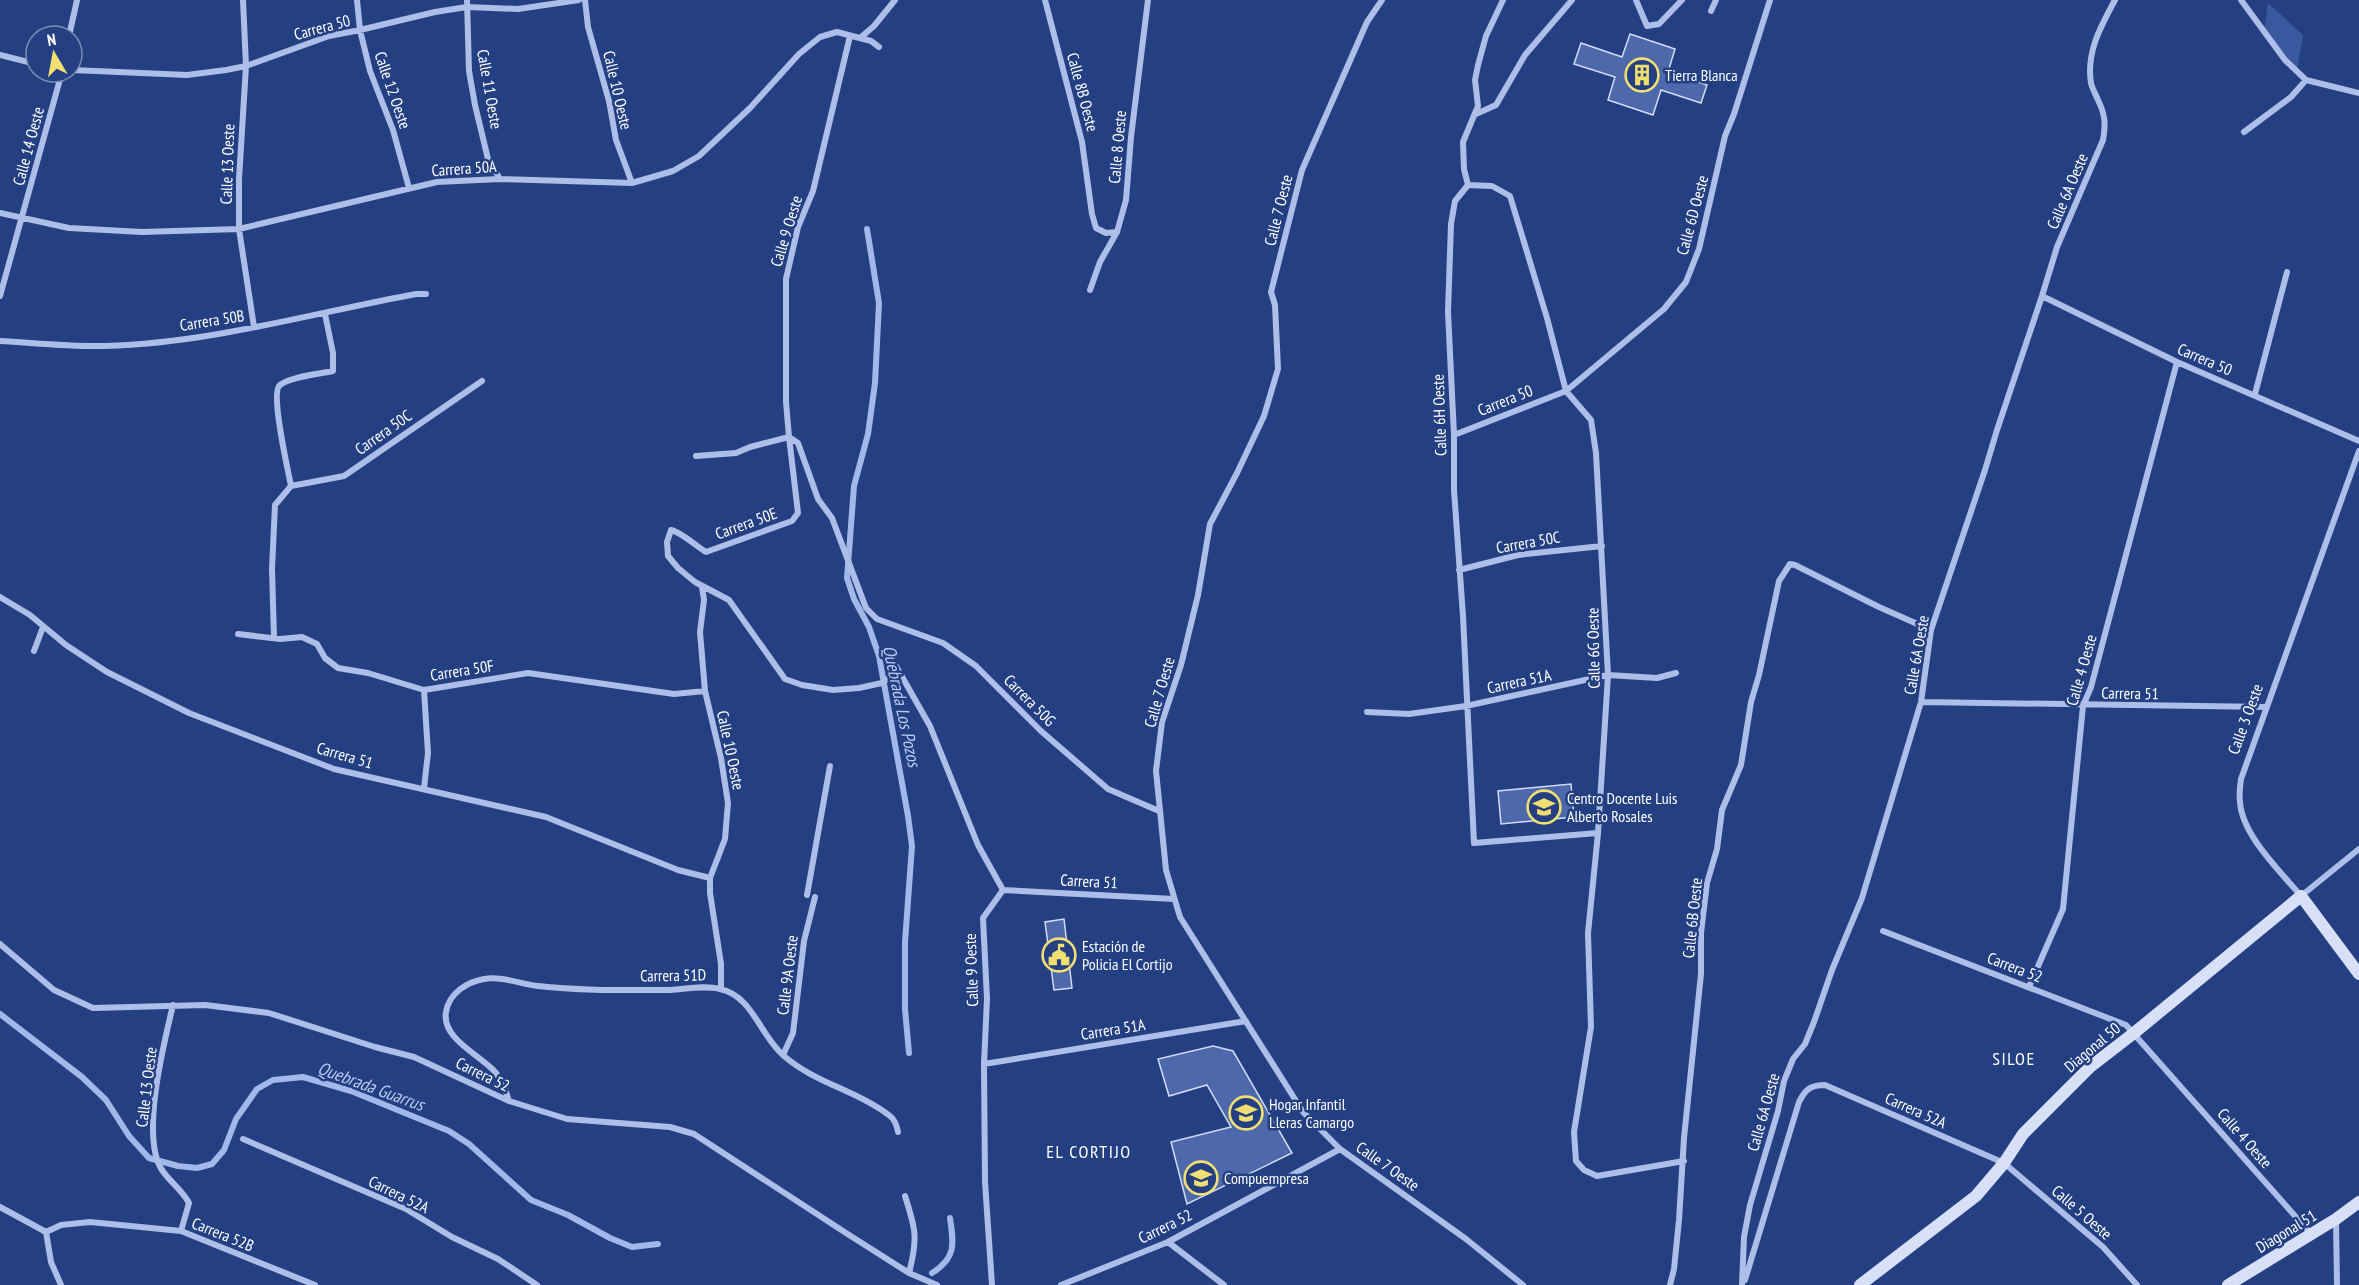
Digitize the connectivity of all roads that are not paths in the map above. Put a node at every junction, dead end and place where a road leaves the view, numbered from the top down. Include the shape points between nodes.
1 (77, 0) edge
2 (243, 0) edge
3 (357, 0) edge
4 (579, 0) edge
5 (585, 0) edge
6 (895, 0) edge
7 (1045, 0) edge
8 (1148, 0) edge
9 (1382, 0) edge
10 (1503, 0) edge
11 (1572, 0) edge
12 (1636, 0) edge
13 (1682, 0) edge
14 (1716, 0) edge
15 (1770, 0) edge
16 (2115, 0) edge
17 (2241, 0) edge
18 (467, 4) edge
19 (1711, 11) dead end
20 (72, 24) edge
21 (360, 30) junction
22 (850, 36) junction
23 (860, 38) junction
24 (879, 46) dead end
25 (0, 55) edge
26 (24, 61) edge
27 (246, 66) junction
28 (84, 71) edge
29 (2306, 80) junction
30 (59, 84) edge
31 (2359, 93) edge
32 (1476, 114) junction
33 (2244, 132) dead end
34 (500, 179) junction
35 (632, 183) junction
36 (1468, 185) junction
37 (409, 188) junction
38 (0, 213) edge
39 (23, 218) junction
40 (238, 230) junction
41 (1117, 232) junction
42 (2287, 272) dead end
43 (1090, 290) dead end
44 (426, 294) dead end
45 (0, 296) edge
46 (2042, 296) junction
47 (325, 314) junction
48 (254, 327) junction
49 (0, 341) edge
50 (2177, 362) junction
51 (482, 381) dead end
52 (1566, 391) junction
53 (2255, 394) junction
54 (1454, 435) junction
55 (789, 437) junction
56 (2359, 441) edge
57 (2359, 451) edge
58 (696, 456) dead end
59 (291, 486) junction
60 (798, 513) joint
61 (1602, 546) junction
62 (1459, 570) junction
63 (702, 587) junction
64 (0, 597) edge
65 (877, 619) joint
66 (43, 627) junction
67 (1931, 630) junction
68 (238, 634) dead end
69 (274, 638) junction
70 (34, 651) dead end
71 (888, 652) dead end
72 (898, 670) junction
73 (1676, 673) dead end
74 (1608, 675) junction
75 (424, 690) junction
76 (705, 692) junction
77 (1921, 702) junction
78 (1466, 706) junction
79 (2083, 706) junction
80 (2267, 707) junction
81 (1367, 712) dead end
82 (830, 766) dead end
83 (424, 789) junction
84 (1159, 811) junction
85 (1598, 833) junction
86 (2359, 849) edge
87 (710, 878) junction
88 (1003, 890) junction
89 (2301, 896) junction
90 (1174, 899) junction
91 (1882, 931) dead end
92 (0, 944) edge
93 (2359, 974) edge
94 (2030, 987) junction
95 (721, 989) junction
96 (173, 1005) junction
97 (1246, 1021) junction
98 (2134, 1033) junction
99 (783, 1055) junction
100 (984, 1064) junction
101 (1817, 1085) joint
102 (509, 1101) junction
103 (898, 1132) dead end
104 (243, 1139) dead end
105 (1340, 1149) junction
106 (1684, 1161) junction
107 (2004, 1163) junction
108 (905, 1196) dead end
109 (2359, 1202) edge
110 (0, 1207) edge
111 (2336, 1219) junction
112 (181, 1231) junction
113 (46, 1232) junction
114 (2311, 1234) junction
115 (1168, 1242) junction
116 (909, 1273) junction
117 (61, 1285) edge
118 (315, 1285) edge
119 (537, 1285) edge
120 (937, 1285) edge
121 (992, 1285) edge
122 (1061, 1285) edge
123 (1224, 1285) edge
124 (1523, 1285) edge
125 (1670, 1285) edge
126 (1743, 1285) edge
127 (1860, 1285) edge
128 (2137, 1285) edge
129 (2228, 1285) edge
130 (2337, 1285) edge

1 - 20 street
2 - 27 street, Calle 13 Oeste
3 - 21 street, Calle 12 Oeste
4 - 18 street, Carrera 50 via 518,9
5 - 35 street, Calle 10 Oeste via 616,140
6 - 23 street
7 - 41 street, Calle 8B Oeste via 1082,142 1096,228 1106,233
8 - 41 street, Calle 8 Oeste via 1126,200
9 - 84 street, Calle 7 Oeste via 1367,22 1302,170 1271,292 1278,369 1264,416 1210,524 1184,653 1162,722 1156,771
10 - 32 street via 1478,65
11 - 32 street via 1525,55 1496,105
12 - 13 street via 1647,26 1659,24
14 - 19 street
15 - 52 street, Calle 6D Oeste via 1725,136 1700,249 1686,282 1664,309
16 - 46 street, Calle 6A Oeste via 2092,51 2091,84 2103,109 2103,140 2057,248
17 - 29 street via 2285,60
18 - 21 street, Carrera 50
18 - 34 street, Calle 11 Oeste via 469,71 475,105 488,159
21 - 27 street, Carrera 50 via 320,38
21 - 37 street, Calle 12 Oeste
22 - 23 street, Carrera 50A
22 - 35 street, Carrera 50A via 837,32 820,37 699,156 673,171
22 - 55 street, Calle 9 Oeste via 813,191 798,227 786,279
23 - 24 street, Carrera 50A
25 - 26 street
27 - 28 street, Carrera 50 via 187,75
27 - 40 street, Calle 13 Oeste
29 - 31 street
29 - 33 street via 2291,97
30 - 39 street, Calle 14 Oeste
32 - 36 street via 1463,142
34 - 35 street, Carrera 50A
34 - 37 street, Carrera 50A via 437,182
36 - 52 street, Calle 6G Oeste via 1492,186 1510,196
36 - 54 street, Calle 6H Oeste via 1455,201 1451,224 1448,312
37 - 40 street, Carrera 50A
38 - 39 street, Carrera 50A
39 - 40 street, Carrera 50A via 79,229
39 - 45 street, Calle 14 Oeste
40 - 48 street, Calle 13 Oeste
41 - 43 street, Calle 8 Oeste
42 - 53 street
44 - 47 street, Carrera 50B
46 - 50 street, Carrera 50
46 - 67 street, Calle 6A Oeste
47 - 48 street, Carrera 50B
47 - 59 street via 333,371 288,380 276,392
48 - 49 street, Carrera 50B via 177,340 104,346
50 - 53 street, Carrera 50
50 - 79 street, Calle 4 Oeste via 2098,664
51 - 59 street, Carrera 50C via 344,476
52 - 54 street, Carrera 50
52 - 61 street, Calle 6G Oeste via 1591,420
53 - 56 street, Carrera 50
54 - 62 street, Calle 6H Oeste
55 - 58 street via 736,453
55 - 60 street, Calle 9 Oeste
55 - 65 street, Calle 9 Oeste via 798,443 866,608
57 - 80 street, Calle 3 Oeste
59 - 69 street via 275,505
60 - 63 street, Carrera 50E via 792,521 706,552 671,530 668,556
61 - 62 street, Carrera 50C via 1518,555
61 - 74 street, Calle 6G Oeste
62 - 78 street, Calle 6H Oeste
63 - 72 street via 729,600 785,679 833,690 859,688 882,683
63 - 76 street, Calle 10 Oeste via 700,632
64 - 66 street, Carrera 51
65 - 84 street, Carrera 50G via 944,643 976,666 1041,731 1108,789
66 - 70 street
66 - 83 street, Carrera 51 via 107,672 174,706 334,769
67 - 77 street, Calle 6A Oeste
67 - 106 street, Calle 6B Oeste via 1795,565 1790,564 1779,581 1741,765 1722,810 1707,883
68 - 69 street, Carrera 50F
69 - 75 street, Carrera 50F via 302,637 317,644 325,658 338,668
71 - 72 street
72 - 88 street via 930,726 978,845
73 - 74 street, Carrera 51A via 1657,678
74 - 78 street, Carrera 51A
74 - 85 street, Calle 6G Oeste
75 - 76 street, Carrera 50F via 528,673 674,694
75 - 83 street via 428,753
76 - 87 street, Calle 10 Oeste via 728,803 725,839
77 - 79 street, Carrera 51
77 - 126 street, Calle 6A Oeste via 1862,898 1805,1044 1793,1059 1784,1081 1750,1205 1744,1236
78 - 81 street, Carrera 51A via 1408,714
78 - 85 street, Calle 6H Oeste via 1474,843
79 - 80 street, Carrera 51
79 - 94 street, Calle 4 Oeste via 2063,909
80 - 89 street, Calle 3 Oeste via 2241,778 2240,804 2247,827 2259,846
82 - 99 street, Calle 9A Oeste via 793,1033
83 - 87 street, Carrera 51 via 546,818 678,870
84 - 90 street, Calle 7 Oeste via 1166,870
85 - 106 street, Calle 6G Oeste via 1588,933 1591,1027 1574,1132 1576,1161 1597,1176
86 - 89 street, Diagonal 50
87 - 95 street, Calle 10 Oeste
88 - 90 street, Carrera 51
88 - 100 street, Calle 9 Oeste via 983,918 987,999
89 - 93 street, Calle 3 Oeste
89 - 98 street, Diagonal 50
90 - 97 street, Calle 7 Oeste via 1180,917
91 - 94 street, Carrera 52
92 - 96 street, Carrera 52 via 54,990 93,1008
94 - 98 street, Carrera 52 via 2111,1017
95 - 99 street, Carrera 51D via 742,999
95 - 102 street, Carrera 51D via 538,986 500,979 484,979 464,986 453,996 445,1013 448,1030 495,1071
96 - 102 street, Carrera 52 via 269,1013 414,1057
96 - 112 street, Calle 13 Oeste via 162,1053 153,1149 162,1170 189,1203
97 - 100 street, Carrera 51A
97 - 105 street, Calle 7 Oeste via 1303,1112
98 - 107 street, Diagonal 50 via 2090,1067 2023,1134
98 - 114 street, Calle 4 Oeste
99 - 103 street, Carrera 51D via 892,1118
100 - 121 street, Calle 9 Oeste via 985,1182
101 - 107 street, Carrera 52A via 1825,1085
101 - 126 street, Calle 6A Oeste via 1806,1090 1799,1102
102 - 116 street, Carrera 52 via 571,1120 670,1127 694,1134
104 - 119 street, Carrera 52A via 406,1209
105 - 115 street, Carrera 52
105 - 124 street, Calle 7 Oeste
106 - 125 street, Calle 6B Oeste
107 - 127 street, Diagonal 50 via 1976,1196
107 - 128 street, Calle 5 Oeste via 2103,1247
108 - 116 street via 916,1246
109 - 111 street, Diagonal 51
110 - 113 street
111 - 114 street, Diagonal 51
111 - 130 street
112 - 113 street, Carrera 52B via 90,1222 61,1225
112 - 118 street, Carrera 52B
113 - 117 street via 51,1262
114 - 129 street, Diagonal 51
115 - 122 street, Carrera 52
115 - 123 street
116 - 120 street, Carrera 52

